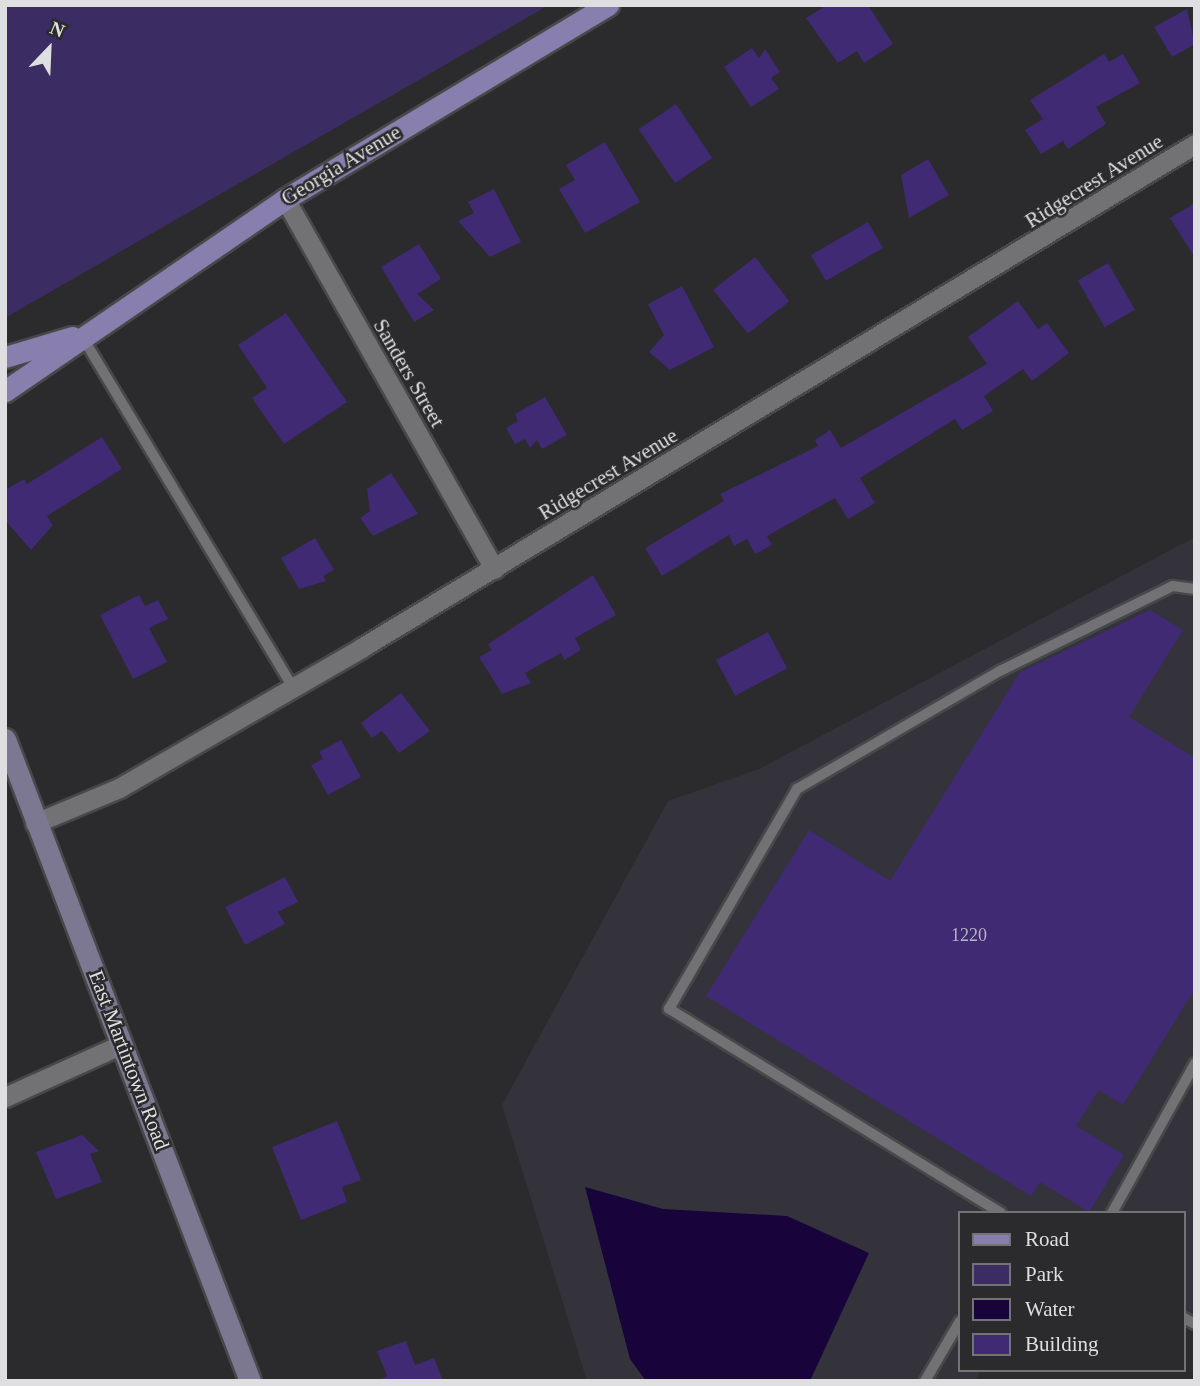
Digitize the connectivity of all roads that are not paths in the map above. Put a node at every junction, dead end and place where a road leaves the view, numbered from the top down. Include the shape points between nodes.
1 (608, 5) edge
2 (1195, 145) edge
3 (285, 198) junction
4 (81, 334) junction
5 (5, 357) edge
6 (5, 391) edge
7 (494, 569) junction
8 (1195, 589) edge
9 (293, 688) junction
10 (5, 739) edge
11 (35, 823) junction
12 (120, 1045) junction
13 (1195, 1063) edge
14 (5, 1097) edge
15 (998, 1211) edge
16 (1113, 1211) edge
17 (958, 1324) edge
18 (250, 1381) edge
19 (925, 1381) edge

1 - 3 main road, Georgia Avenue
2 - 7 street, Ridgecrest Avenue
3 - 4 main road, Georgia Avenue
3 - 7 street, Sanders Street
4 - 5 main road, Georgia Avenue
4 - 6 main road, Georgia Avenue
4 - 9 lane
7 - 9 street, Ridgecrest Avenue
8 - 15 lane via 1173,586 1000,671 797,789 669,1009
9 - 11 street, Ridgecrest Avenue via 119,788
10 - 11 main road, East Martintown Road
11 - 12 main road, East Martintown Road
12 - 14 street
12 - 18 main road, East Martintown Road
13 - 16 lane
17 - 19 lane

